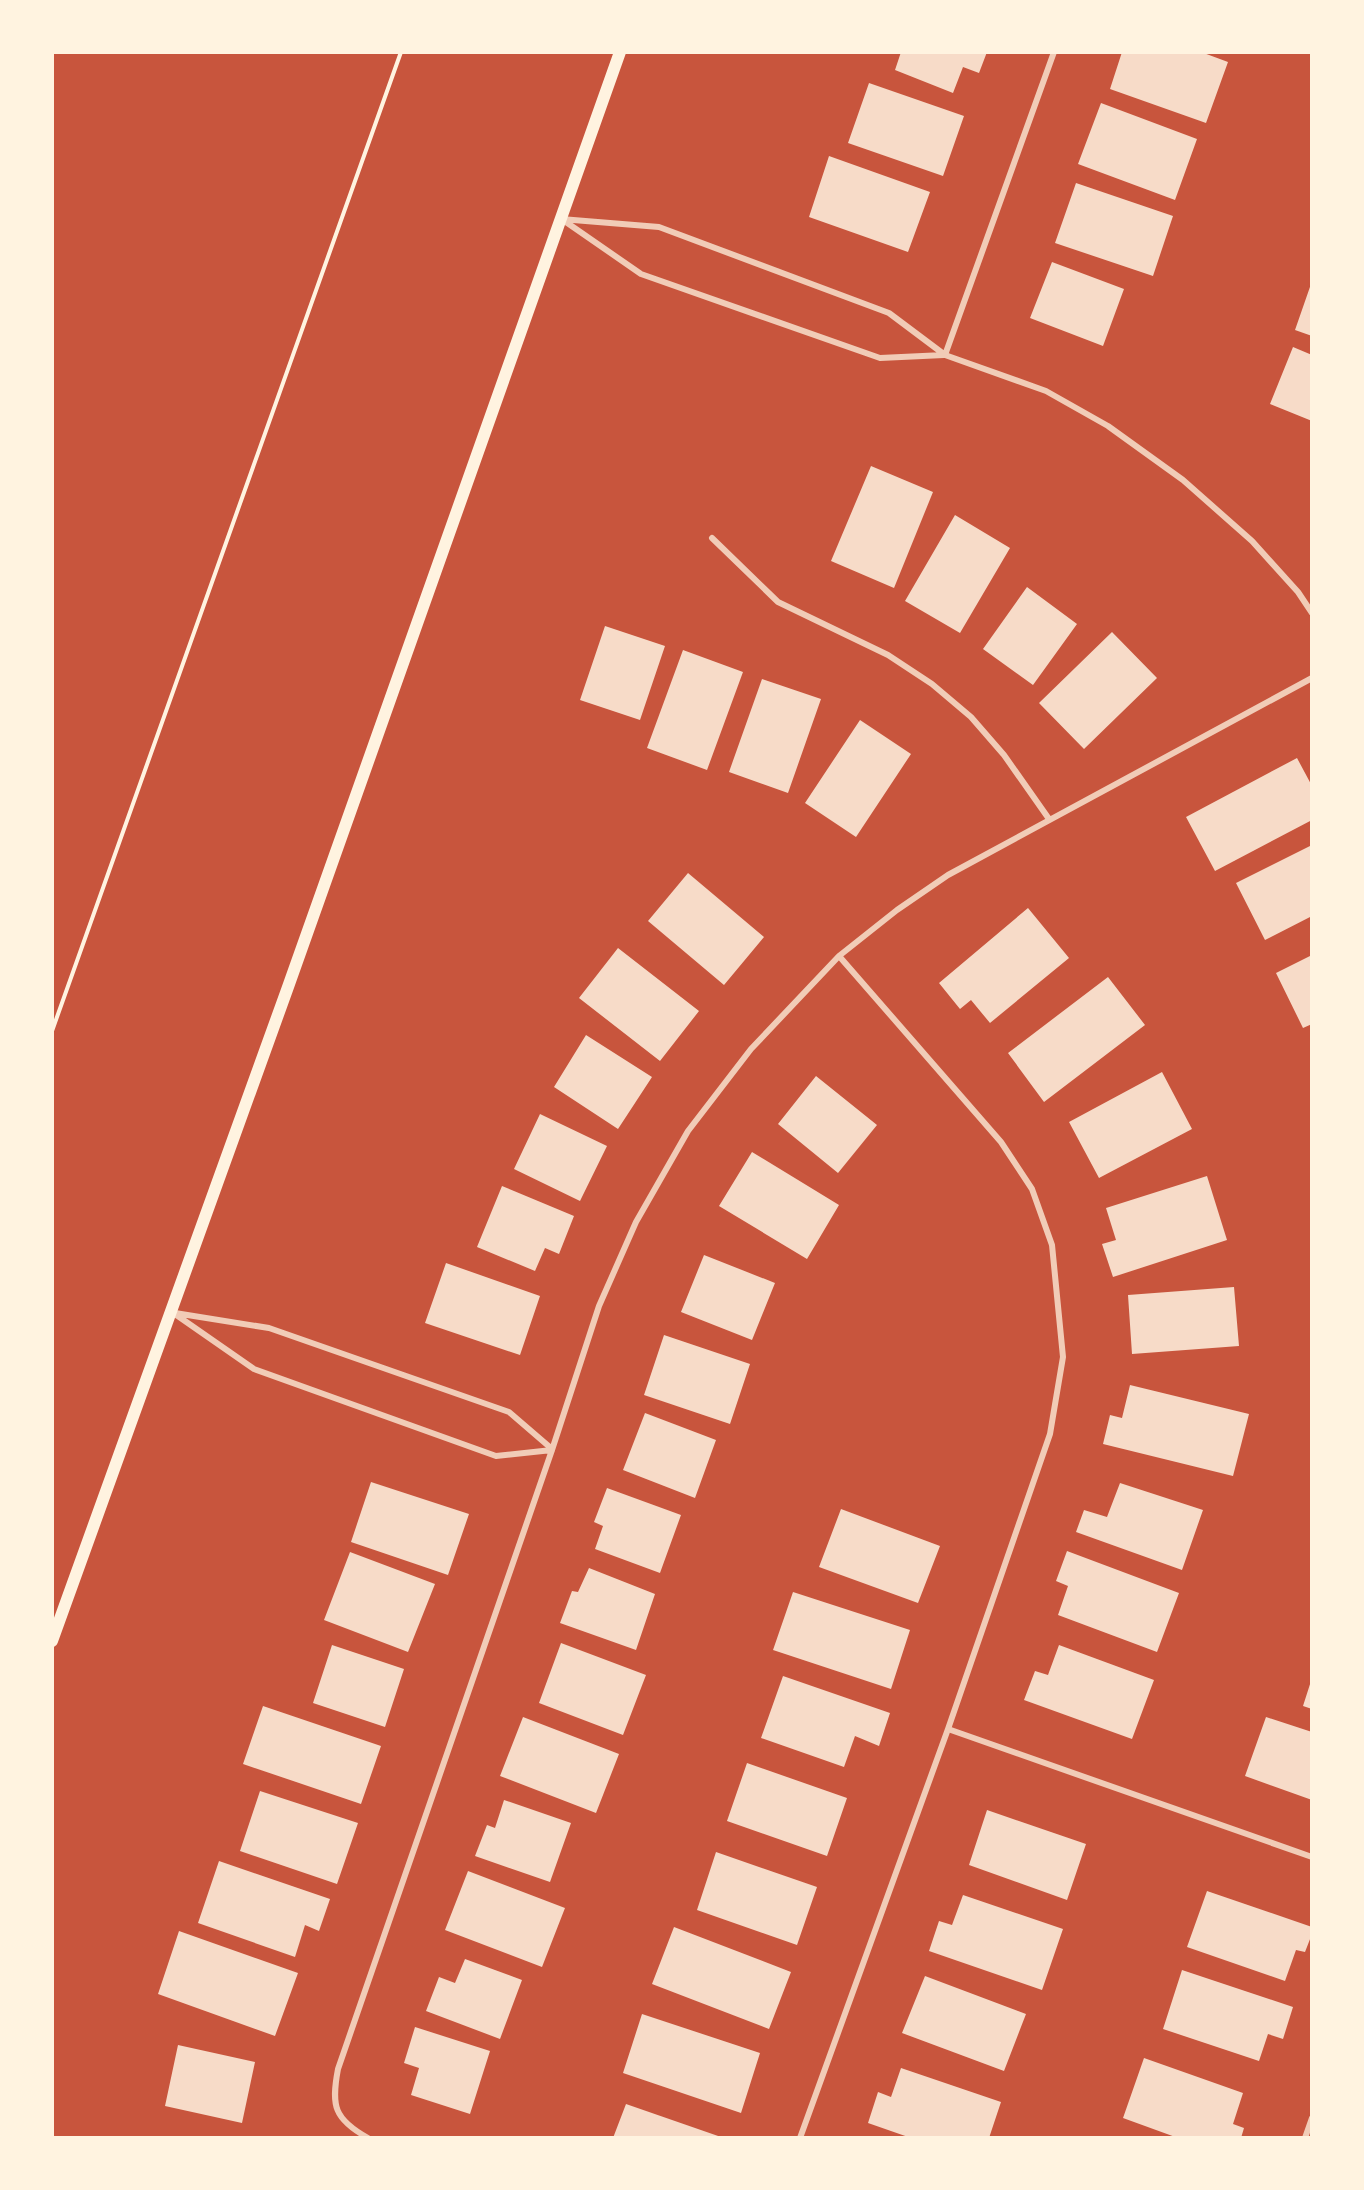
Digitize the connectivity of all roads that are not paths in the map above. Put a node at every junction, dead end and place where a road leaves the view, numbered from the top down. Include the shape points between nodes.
1 (620, 52) edge
2 (1054, 52) edge
3 (561, 219) junction
4 (945, 355) junction
5 (712, 538) dead end
6 (1311, 613) edge
7 (1311, 678) edge
8 (1049, 819) junction
9 (838, 956) junction
10 (172, 1312) junction
11 (552, 1450) junction
12 (52, 1641) edge
13 (948, 1729) junction
14 (1311, 1857) edge
15 (1311, 2118) edge
16 (368, 2138) edge
17 (800, 2138) edge
18 (1305, 2138) edge

1 - 3 main road
2 - 4 street
3 - 4 street via 659,227 889,313
3 - 4 street via 641,274 880,358
3 - 10 main road
4 - 6 street via 1046,392 1108,426 1183,480 1252,542 1298,592
5 - 8 street via 778,602 888,655 932,684 971,717 997,747
7 - 8 street
8 - 9 street via 948,875
9 - 11 street via 751,1048 688,1131 636,1222 599,1306
9 - 13 street via 1001,1142 1032,1189 1052,1245 1063,1357 1050,1434
10 - 11 street via 269,1328 509,1412
10 - 11 street via 254,1369 496,1456
10 - 12 main road
11 - 16 street via 338,2069 334,2091 337,2110 350,2127
13 - 14 street
13 - 17 street
15 - 18 street

